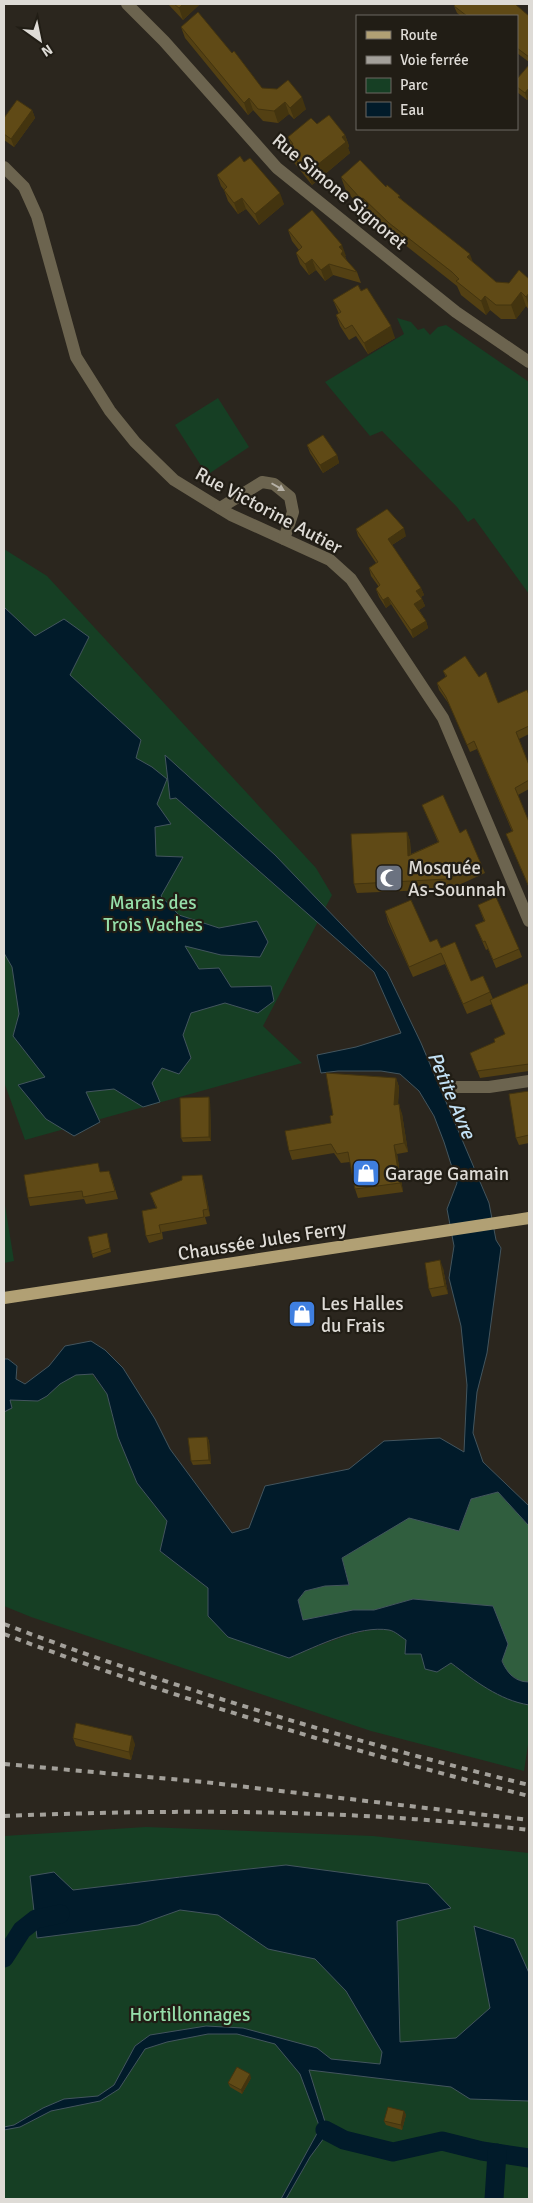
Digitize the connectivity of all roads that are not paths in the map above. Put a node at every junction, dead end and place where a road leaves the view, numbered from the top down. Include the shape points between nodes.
1 (127, 4) edge
2 (4, 167) edge
3 (529, 362) edge
4 (220, 508) junction
5 (284, 539) junction
6 (529, 921) edge
7 (529, 1081) edge
8 (457, 1087) dead end
9 (528, 1217) edge
10 (4, 1298) edge

1 - 3 street, Rue Simone Signoret via 277,168 456,312
2 - 4 street, Rue Victorine Autier via 24,187 37,216 76,357 110,411 135,442 174,480
4 - 5 street, Rue Victorine Autier
4 -> 5 street via 262,482 274,484 290,498 294,512
5 - 6 street, Rue Victorine Autier via 330,560 351,579 443,718
7 - 8 street via 489,1087
9 - 10 main road, Chaussée Jules Ferry

